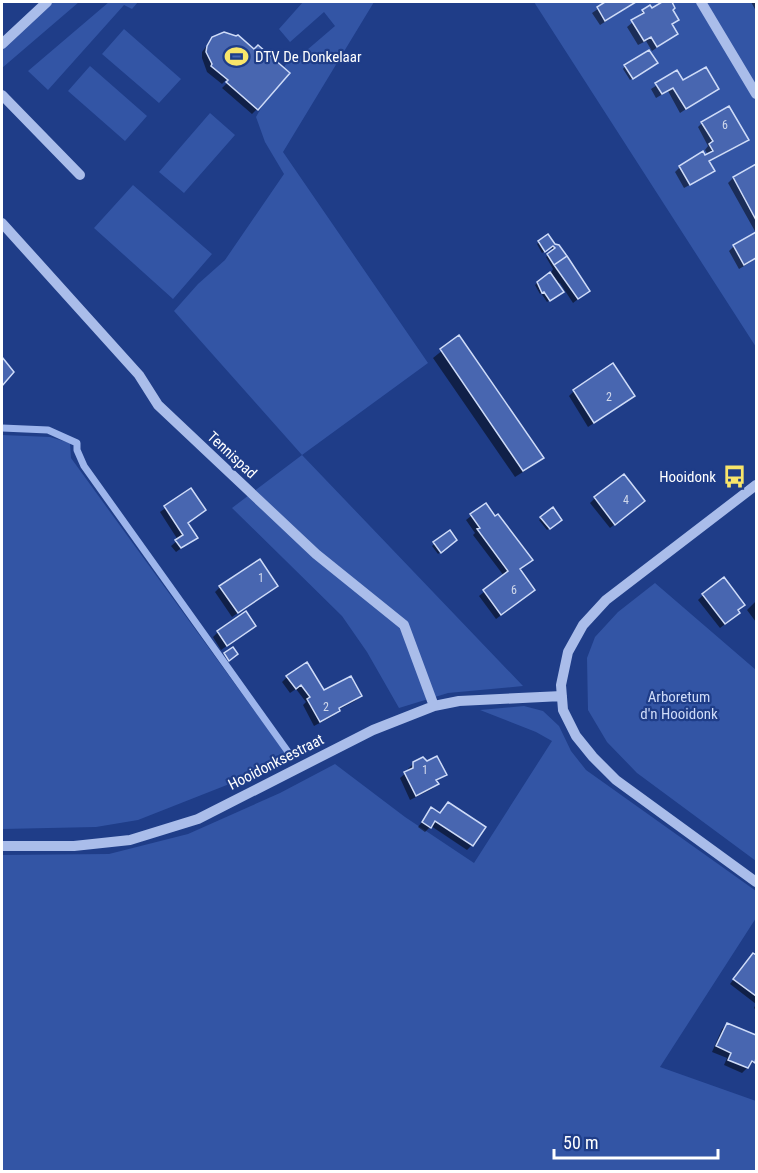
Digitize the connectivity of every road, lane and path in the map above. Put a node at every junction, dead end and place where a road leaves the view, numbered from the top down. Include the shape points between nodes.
1 (47, 2) edge
2 (701, 2) edge
3 (2, 44) edge
4 (756, 94) edge
5 (2, 95) edge
6 (80, 175) dead end
7 (2, 223) edge
8 (756, 485) edge
9 (562, 696) junction
10 (434, 706) junction
11 (2, 846) edge
12 (756, 882) edge

1 - 3 street
2 - 4 street
5 - 6 street
7 - 10 street, Tennispad via 139,375 158,405 316,554 404,625
8 - 9 street via 606,600 583,625 568,652
9 - 10 street, Hooidonksestraat via 459,701
9 - 12 street via 563,711 593,758 616,780
10 - 11 street, Hooidonksestraat via 373,730 198,819 130,840 74,846

